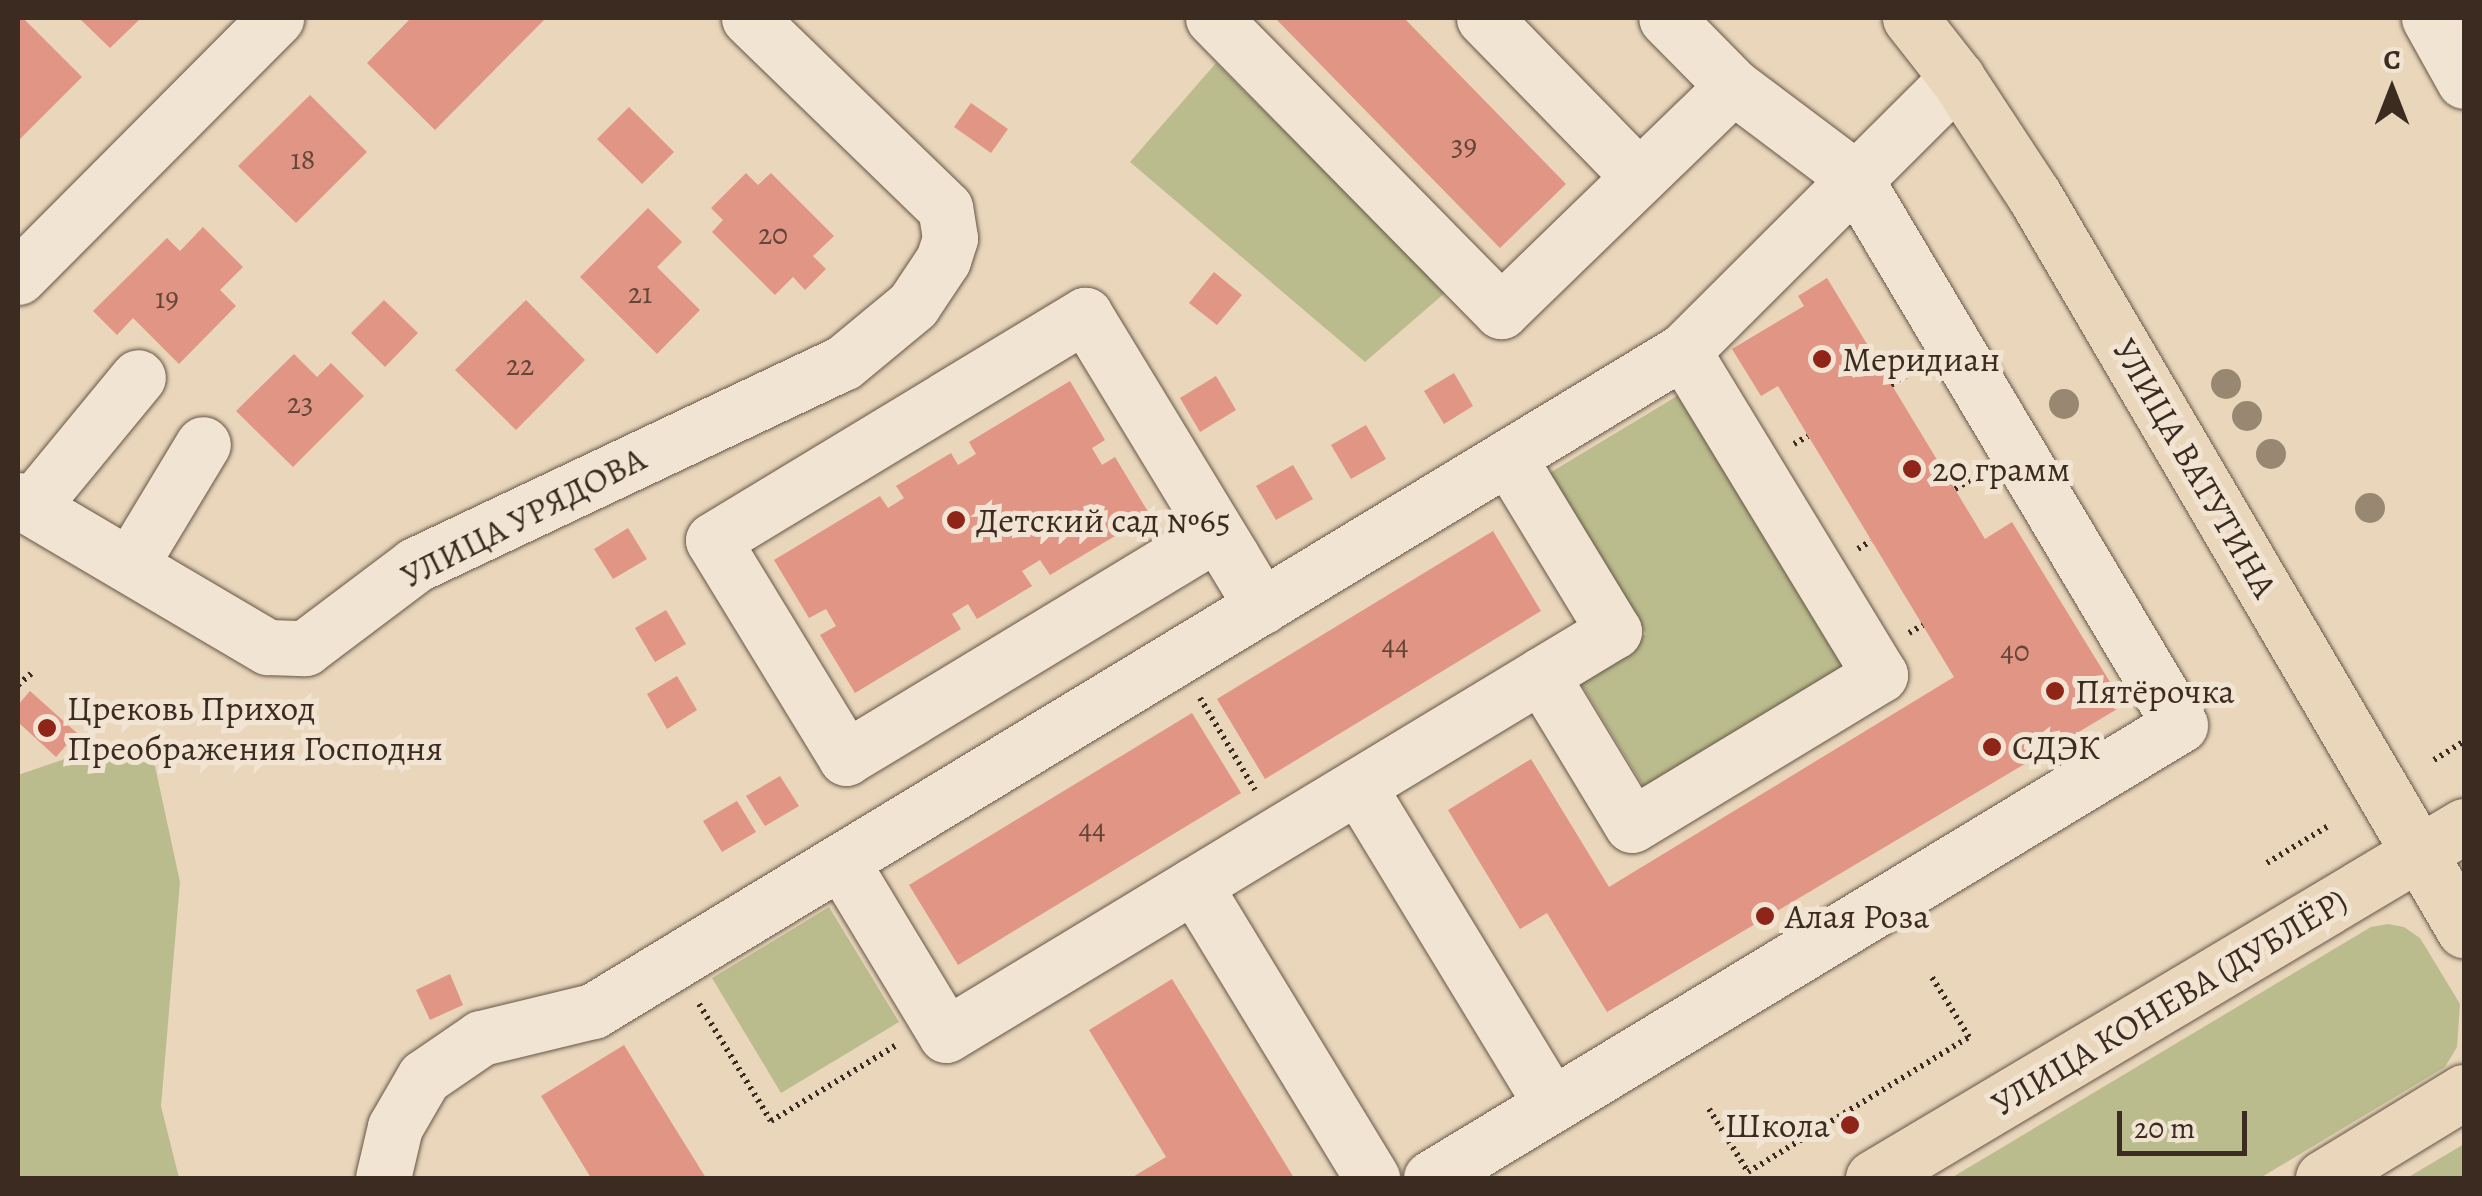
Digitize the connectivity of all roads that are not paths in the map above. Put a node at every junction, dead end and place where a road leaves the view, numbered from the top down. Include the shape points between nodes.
1 (276, 18) edge
2 (749, 18) edge
3 (1214, 18) edge
4 (1484, 18) edge
5 (1666, 18) edge
6 (1910, 18) edge
7 (2429, 18) edge
8 (1958, 78) junction
9 (2464, 81) edge
10 (1732, 86) junction
11 (1640, 176) junction
12 (1854, 177) junction
13 (18, 277) edge
14 (1683, 352) junction
15 (138, 377) dead end
16 (202, 444) dead end
17 (1508, 457) junction
18 (24, 503) edge
19 (1217, 533) junction
20 (130, 565) junction
21 (1262, 607) junction
22 (1542, 675) junction
23 (1358, 786) junction
24 (2464, 826) edge
25 (2418, 853) junction
26 (841, 861) junction
27 (1194, 885) junction
28 (2464, 930) edge
29 (2464, 1092) edge
30 (1552, 1105) junction
31 (383, 1178) edge
32 (1372, 1178) edge
33 (1431, 1178) edge
34 (1873, 1178) edge
35 (2323, 1178) edge

1 - 13 street
2 - 20 street, УЛИЦА УРЯДОВА via 945,208 950,238 943,260 913,305 843,363 414,564 305,648 268,646
3 - 11 street via 1500,312
4 - 11 street
5 - 10 street
6 - 8 main road, УЛИЦА ВАТУТИНА
7 - 9 street
8 - 12 street
8 - 25 main road, УЛИЦА ВАТУТИНА via 2134,361
10 - 11 street
10 - 12 street
12 - 14 street
12 - 30 street via 2180,725
14 - 17 street
14 - 22 street via 1880,675 1632,825
15 - 18 street
16 - 20 street
17 - 21 street
17 - 22 street via 1614,630
18 - 20 street, УЛИЦА УРЯДОВА
19 - 19 street via 1084,315 713,540 846,758
19 - 21 street
21 - 26 street
22 - 23 street
23 - 27 street
23 - 30 street
24 - 25 main road, УЛИЦА КОНЕВА (ДУБЛЁР)
25 - 28 main road, УЛИЦА ВАТУТИНА
25 - 34 main road, УЛИЦА КОНЕВА (ДУБЛЁР)
26 - 27 street via 946,1035
26 - 31 street via 593,1012 481,1038 424,1077 395,1128
27 - 32 street
29 - 35 main road
30 - 33 street

